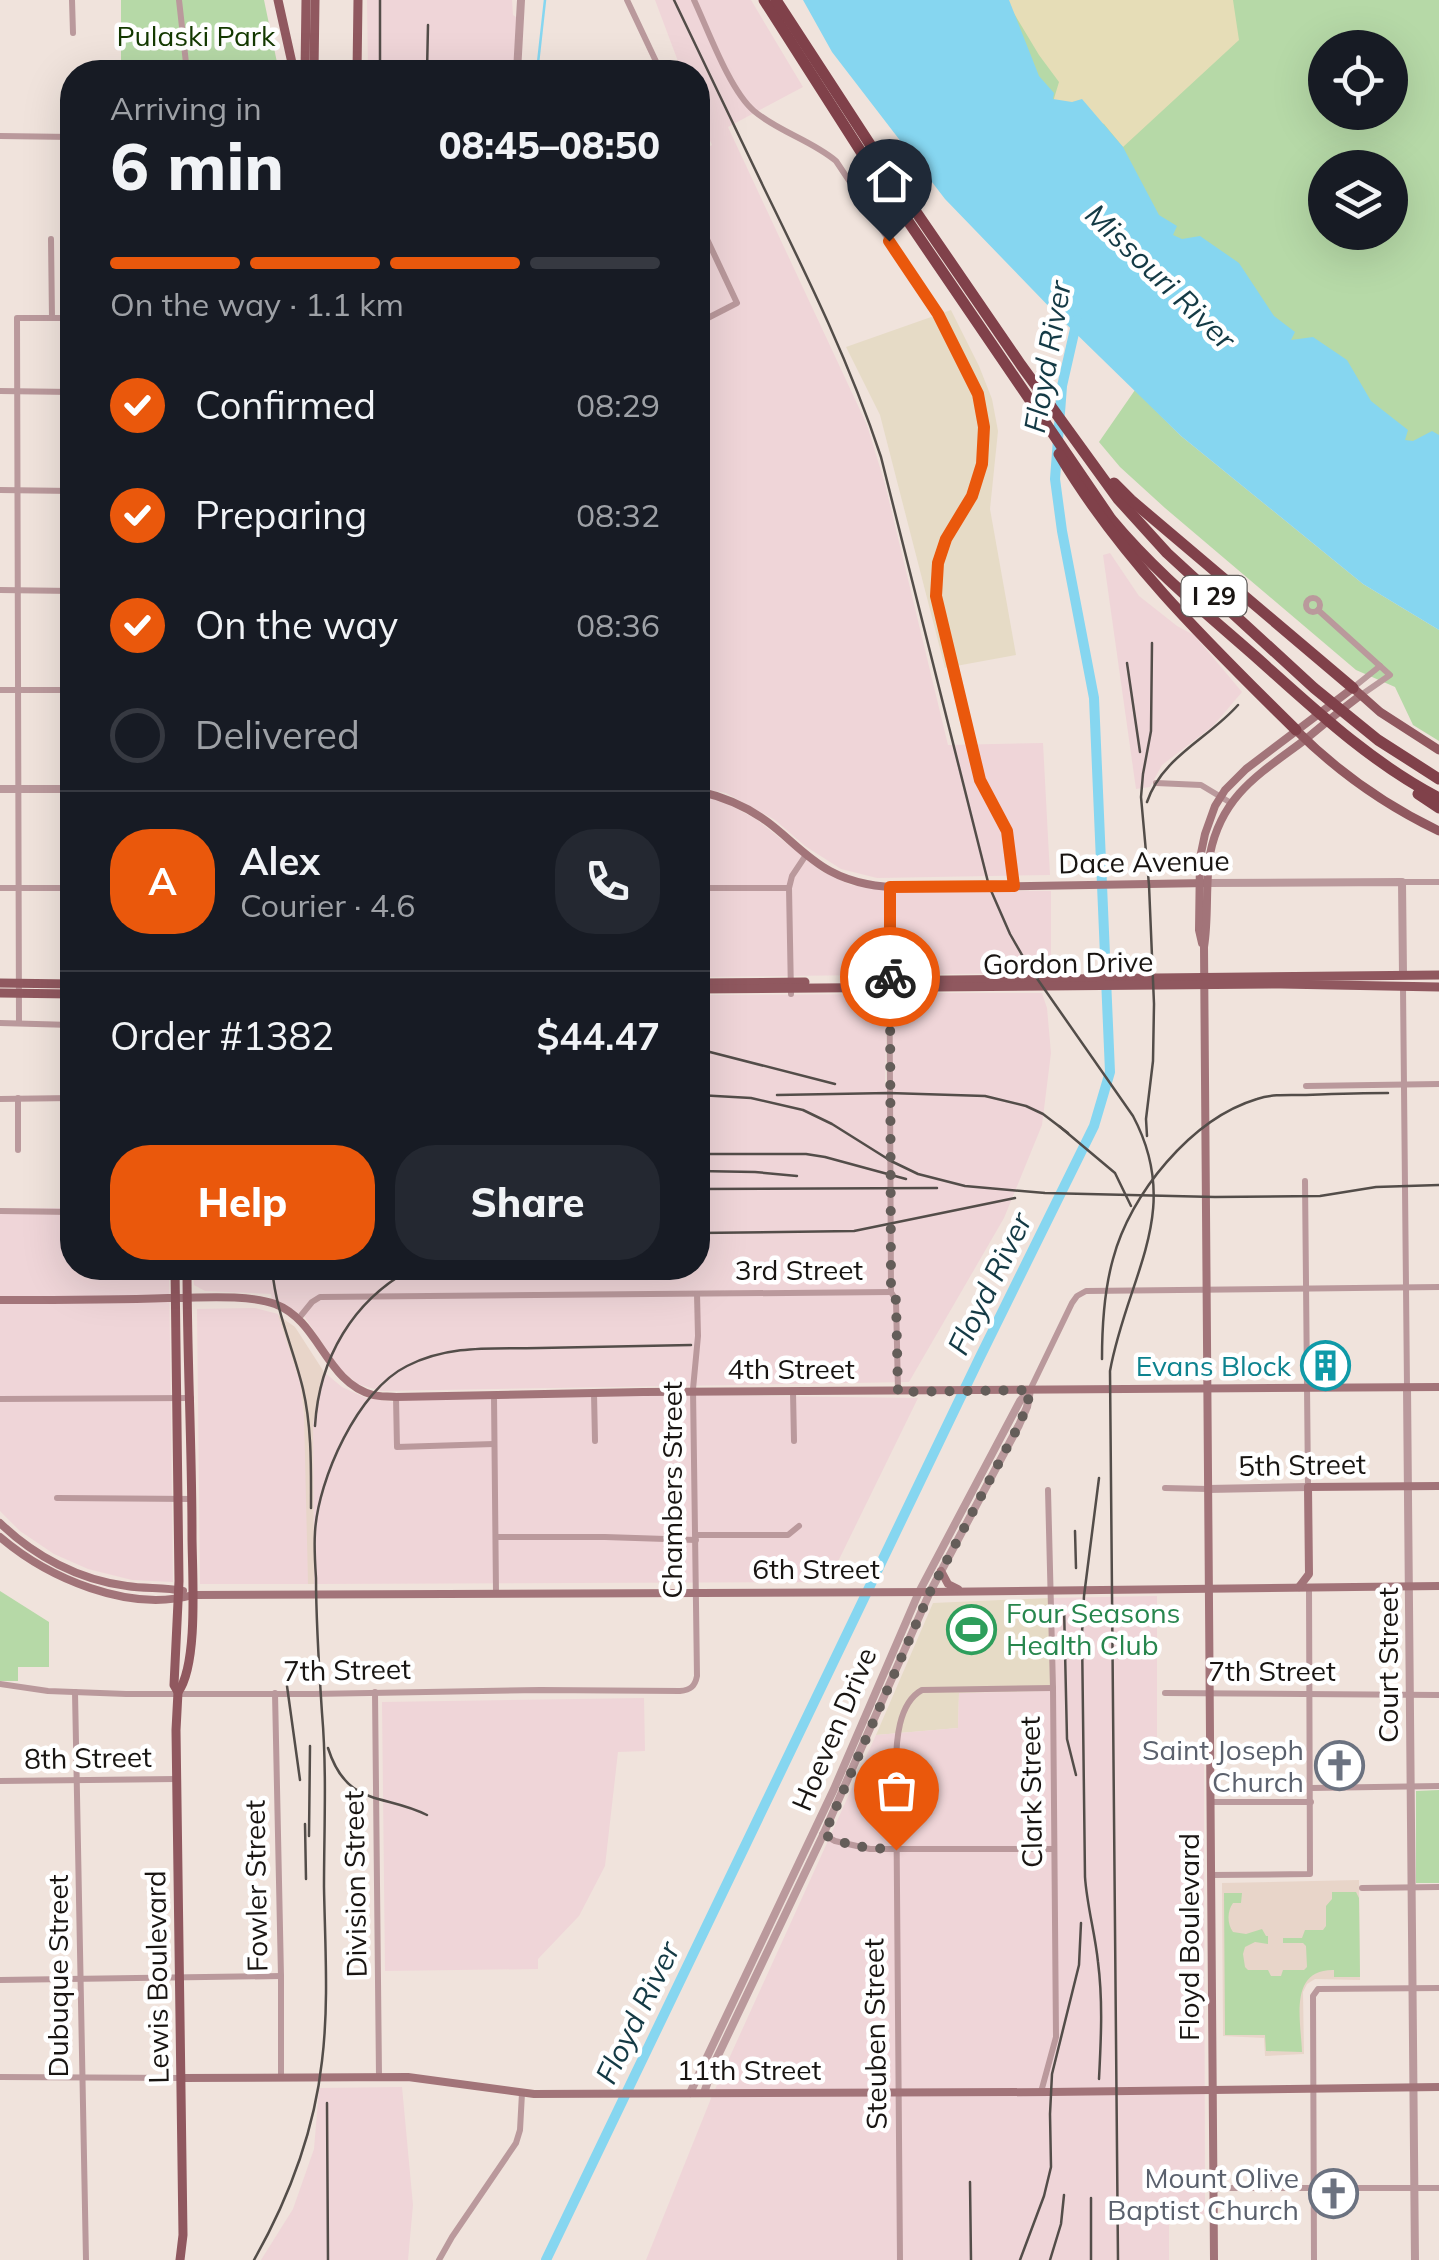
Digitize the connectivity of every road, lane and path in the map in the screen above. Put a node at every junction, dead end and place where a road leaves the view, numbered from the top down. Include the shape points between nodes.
1 (72, 0) edge
2 (180, 0) edge
3 (278, 0) edge
4 (306, 0) edge
5 (315, 0) edge
6 (358, 0) edge
7 (521, 0) edge
8 (627, 0) edge
9 (694, 0) edge
10 (764, 0) edge
11 (776, 0) edge
12 (72, 33) dead end
13 (186, 60) edge
14 (291, 60) edge
15 (305, 60) edge
16 (314, 60) edge
17 (357, 60) edge
18 (517, 60) edge
19 (655, 60) edge
20 (0, 136) edge
21 (60, 137) edge
22 (51, 238) dead end
23 (710, 245) edge
24 (710, 317) edge
25 (52, 318) junction
26 (60, 318) edge
27 (0, 391) edge
28 (17, 391) junction
29 (60, 392) edge
30 (0, 490) edge
31 (17, 490) junction
32 (60, 490) edge
33 (1120, 495) junction
34 (1109, 524) junction
35 (0, 590) edge
36 (17, 590) junction
37 (60, 590) edge
38 (1318, 610) dead end
39 (1380, 666) junction
40 (0, 690) edge
41 (18, 690) junction
42 (60, 690) edge
43 (1357, 692) junction
44 (1301, 735) junction
45 (1439, 750) edge
46 (1389, 768) junction
47 (1439, 779) edge
48 (1156, 784) dead end
49 (0, 789) edge
50 (18, 789) junction
51 (60, 789) edge
52 (710, 795) edge
53 (1221, 797) junction
54 (1439, 798) edge
55 (1231, 803) junction
56 (1439, 808) edge
57 (1439, 831) edge
58 (806, 855) junction
59 (1402, 882) junction
60 (1439, 882) edge
61 (1203, 883) junction
62 (1014, 886) junction
63 (890, 887) junction
64 (0, 888) edge
65 (18, 888) junction
66 (60, 888) edge
67 (710, 888) edge
68 (789, 888) junction
69 (1439, 974) edge
70 (1403, 975) junction
71 (1281, 980) junction
72 (0, 983) edge
73 (60, 985) edge
74 (710, 986) edge
75 (1404, 987) junction
76 (19, 988) junction
77 (1439, 988) edge
78 (0, 993) edge
79 (60, 993) edge
80 (792, 994) dead end
81 (0, 1023) edge
82 (18, 1024) junction
83 (60, 1025) edge
84 (1406, 1084) junction
85 (1439, 1084) edge
86 (1306, 1086) dead end
87 (0, 1098) edge
88 (18, 1098) junction
89 (60, 1098) edge
90 (18, 1150) dead end
91 (1305, 1181) dead end
92 (0, 1211) edge
93 (60, 1212) edge
94 (175, 1280) edge
95 (187, 1280) edge
96 (1406, 1287) junction
97 (1439, 1287) edge
98 (1306, 1288) junction
99 (891, 1292) junction
100 (697, 1294) junction
101 (176, 1298) junction
102 (188, 1298) junction
103 (0, 1300) edge
104 (298, 1318) junction
105 (1439, 1387) edge
106 (1307, 1388) junction
107 (1408, 1388) junction
108 (1207, 1389) junction
109 (1030, 1390) junction
110 (693, 1392) junction
111 (793, 1392) junction
112 (898, 1392) junction
113 (594, 1393) junction
114 (396, 1396) junction
115 (494, 1396) junction
116 (178, 1398) junction
117 (191, 1398) junction
118 (0, 1399) edge
119 (594, 1441) dead end
120 (794, 1441) dead end
121 (494, 1444) junction
122 (1408, 1486) junction
123 (1439, 1486) edge
124 (1308, 1487) junction
125 (1165, 1488) dead end
126 (1208, 1489) junction
127 (1048, 1490) dead end
128 (56, 1498) dead end
129 (178, 1499) junction
130 (192, 1499) junction
131 (0, 1523) edge
132 (799, 1526) dead end
133 (496, 1536) junction
134 (0, 1537) edge
135 (696, 1538) junction
136 (941, 1570) junction
137 (1309, 1574) junction
138 (1410, 1586) junction
139 (1439, 1586) edge
140 (1304, 1587) junction
141 (1321, 1587) junction
142 (962, 1591) junction
143 (695, 1592) junction
144 (925, 1592) junction
145 (496, 1593) junction
146 (179, 1595) junction
147 (193, 1596) junction
148 (0, 1684) edge
149 (694, 1686) joint
150 (1053, 1688) junction
151 (75, 1692) junction
152 (178, 1692) junction
153 (375, 1692) junction
154 (1165, 1692) dead end
155 (275, 1693) junction
156 (1210, 1693) junction
157 (1310, 1694) junction
158 (1410, 1694) junction
159 (1439, 1695) edge
160 (78, 1779) junction
161 (177, 1779) junction
162 (0, 1781) edge
163 (1411, 1786) junction
164 (1439, 1786) edge
165 (1312, 1788) junction
166 (1210, 1802) junction
167 (1312, 1802) junction
168 (819, 1832) junction
169 (1054, 1848) junction
170 (896, 1850) junction
171 (1211, 1875) junction
172 (1412, 1887) junction
173 (1439, 1887) edge
174 (1362, 1888) dead end
175 (281, 1976) junction
176 (181, 1977) junction
177 (78, 1978) junction
178 (0, 1980) edge
179 (1412, 1988) junction
180 (1439, 1988) edge
181 (379, 2076) junction
182 (0, 2077) edge
183 (280, 2077) junction
184 (80, 2078) junction
185 (182, 2078) junction
186 (1412, 2087) junction
187 (1439, 2087) edge
188 (1212, 2088) junction
189 (1312, 2088) junction
190 (704, 2092) junction
191 (897, 2092) junction
192 (1041, 2092) junction
193 (522, 2093) junction
194 (690, 2093) junction
195 (1200, 2188) dead end
196 (1213, 2188) junction
197 (1314, 2188) junction
198 (1414, 2188) junction
199 (1439, 2188) edge
200 (86, 2260) edge
201 (180, 2260) edge
202 (439, 2260) edge
203 (900, 2260) edge
204 (1214, 2260) edge
205 (1314, 2260) edge
206 (1414, 2260) edge

1 - 12 street
2 - 13 street
3 - 14 main road
4 - 15 main road
5 - 16 main road
6 - 17 main road
7 - 18 street
8 - 19 street
9 - 62 street via 748,106 836,161 938,314 978,394 982,464 946,539 936,596 980,780 1007,831
10 - 34 highway via 1047,424 1084,496
11 - 33 highway, I 29 via 1022,365
20 - 21 street
22 - 25 street
23 - 24 street via 738,303
25 - 26 street
25 - 28 street via 17,318
27 - 28 street
28 - 29 street
28 - 31 street
30 - 31 street
31 - 32 street
31 - 36 street
33 - 43 highway
33 - 47 highway, I 29 via 1167,553 1314,688
34 - 44 highway via 1159,590
34 - 46 highway, I 29 via 1344,736
35 - 36 street
36 - 37 street
36 - 41 street
38 - 39 street
39 - 43 street
39 - 43 street via 1390,675
40 - 41 street
41 - 42 street
41 - 50 street
43 - 44 main road
43 - 45 main road
44 - 53 main road via 1246,769
44 - 55 main road
44 - 57 main road via 1383,800
46 - 54 highway, I 29
46 - 56 highway
48 - 53 street via 1202,785
49 - 50 street
50 - 51 street
50 - 65 street
52 - 58 main road, Dace Avenue via 761,817
53 - 55 street
53 - 61 main road via 1205,834
55 - 61 main road
58 - 63 main road, Dace Avenue via 850,880
58 - 68 street
59 - 60 street, Dace Avenue
59 - 61 street, Dace Avenue
59 - 70 street
61 - 62 main road, Dace Avenue
61 - 108 main road, Floyd Boulevard
62 - 63 main road, Dace Avenue
63 - 99 street
64 - 65 street
65 - 66 street
65 - 76 street
67 - 68 street
68 - 80 street
69 - 70 main road, Gordon Drive
70 - 71 main road, Gordon Drive
71 - 74 main road, Gordon Drive
71 - 75 main road, Gordon Drive
72 - 76 main road
73 - 76 main road
75 - 77 main road, Gordon Drive
75 - 84 street, Court Street
76 - 78 main road
76 - 79 main road
76 - 82 street
81 - 82 street
82 - 83 street
84 - 85 street
84 - 86 street
84 - 96 street, Court Street
87 - 88 street
88 - 89 street
88 - 90 street
91 - 98 street
92 - 93 street
94 - 101 main road, Lewis Boulevard
95 - 102 main road, Lewis Boulevard
96 - 97 street
96 - 98 street
96 - 107 street, Court Street
98 - 106 street
98 - 109 street, Hoeven Drive via 1090,1290 1066,1314
99 - 100 street, 3rd Street
99 - 112 street
100 - 104 street, 3rd Street via 320,1297
100 - 110 street, Chambers Street
101 - 102 main road
101 - 103 main road
101 - 116 main road, Lewis Boulevard
102 - 104 main road via 268,1301
102 - 117 main road, Lewis Boulevard
104 - 114 main road, 4th Street via 350,1383 372,1395
105 - 107 main road, 4th Street
106 - 107 main road, 4th Street
106 - 108 main road, 4th Street
106 - 124 street
107 - 122 street, Court Street
108 - 109 main road, 4th Street
108 - 126 main road, Floyd Boulevard
109 - 112 main road, 4th Street
109 - 136 street, Hoeven Drive via 1019,1425
109 - 144 street, Hoeven Drive
110 - 111 main road, 4th Street
110 - 113 main road, 4th Street
110 - 135 street, Chambers Street
111 - 112 main road, 4th Street
111 - 120 street
113 - 115 main road, 4th Street
113 - 119 street
114 - 115 main road, 4th Street
114 - 121 street via 398,1447
115 - 121 street
116 - 117 street
116 - 118 street
116 - 129 main road, Lewis Boulevard
117 - 130 main road, Lewis Boulevard
121 - 133 street
122 - 123 main road, 5th Street
122 - 124 main road, 5th Street
122 - 138 street, Court Street
124 - 126 street, 5th Street
124 - 137 main road
125 - 126 street, 5th Street
126 - 156 main road, Floyd Boulevard
127 - 150 street, Clark Street
128 - 129 street
129 - 130 street
129 - 146 main road, Lewis Boulevard
130 - 147 main road, Lewis Boulevard
131 - 146 main road via 39,1554 80,1574
132 - 135 street via 788,1534
133 - 135 street
133 - 145 street
134 - 146 main road via 76,1583 127,1597
135 - 143 street, Chambers Street
136 - 142 main road
136 - 144 street, Hoeven Drive
137 - 140 main road
137 - 141 main road
138 - 139 main road, 6th Street
138 - 141 main road, 6th Street
138 - 158 street, Court Street
140 - 141 main road, 6th Street
140 - 142 main road, 6th Street
140 - 157 street
142 - 144 main road, 6th Street
143 - 144 main road, 6th Street
143 - 145 main road, 6th Street
143 - 149 street, Chambers Street
144 - 168 street, Hoeven Drive
145 - 147 main road, 6th Street
146 - 147 main road, 6th Street
146 - 152 main road, Lewis Boulevard
147 - 152 main road, Lewis Boulevard via 190,1651
148 - 151 street, 7th Street
149 - 153 street, 7th Street via 680,1692
150 - 169 street, Clark Street
150 - 170 street, Steuben Street via 916,1692 897,1741
151 - 152 street, 7th Street
151 - 160 street, Dubuque Street
152 - 155 street, 7th Street
152 - 161 main road, Lewis Boulevard
153 - 155 street, 7th Street
153 - 181 street, Division Street
154 - 156 street, 7th Street
155 - 175 street, Fowler Street
156 - 157 street, 7th Street
156 - 166 main road, Floyd Boulevard
157 - 158 street, 7th Street
157 - 165 street
158 - 159 street, 7th Street
158 - 163 street, Court Street
160 - 161 street, 8th Street
160 - 162 street, 8th Street
160 - 177 street, Dubuque Street
161 - 176 main road, Lewis Boulevard
163 - 164 street
163 - 165 street
163 - 172 street, Court Street
165 - 167 street
166 - 167 street
166 - 171 main road, Floyd Boulevard
167 - 171 street via 1310,1874
168 - 170 street via 853,1846
168 - 190 street, Hoeven Drive
168 - 194 street, Hoeven Drive
169 - 170 street
169 - 192 street, Clark Street via 1056,2038
170 - 191 street, Steuben Street
171 - 188 main road, Floyd Boulevard
172 - 173 street
172 - 174 street
172 - 179 street, Court Street
175 - 176 street
175 - 183 street, Fowler Street
176 - 177 street
176 - 185 main road, Lewis Boulevard
177 - 178 street
177 - 184 street, Dubuque Street
179 - 180 street
179 - 186 street, Court Street
179 - 189 street via 1318,1989
181 - 183 main road, 11th Street
181 - 193 main road, 11th Street
182 - 184 street, 11th Street
183 - 185 main road, 11th Street
184 - 185 street, 11th Street
184 - 200 street, Dubuque Street
185 - 201 main road, Lewis Boulevard
186 - 187 main road, 11th Street
186 - 189 main road, 11th Street
186 - 198 street, Court Street
188 - 189 main road, 11th Street
188 - 192 main road, 11th Street
188 - 196 main road, Floyd Boulevard
189 - 197 street
190 - 191 main road, 11th Street
190 - 194 main road, 11th Street
191 - 192 main road, 11th Street
191 - 203 street, Steuben Street
193 - 194 main road, 11th Street
193 - 202 street via 516,2143
195 - 196 street
196 - 197 street
196 - 204 main road, Floyd Boulevard
197 - 198 street
197 - 205 street
198 - 199 street
198 - 206 street, Court Street

